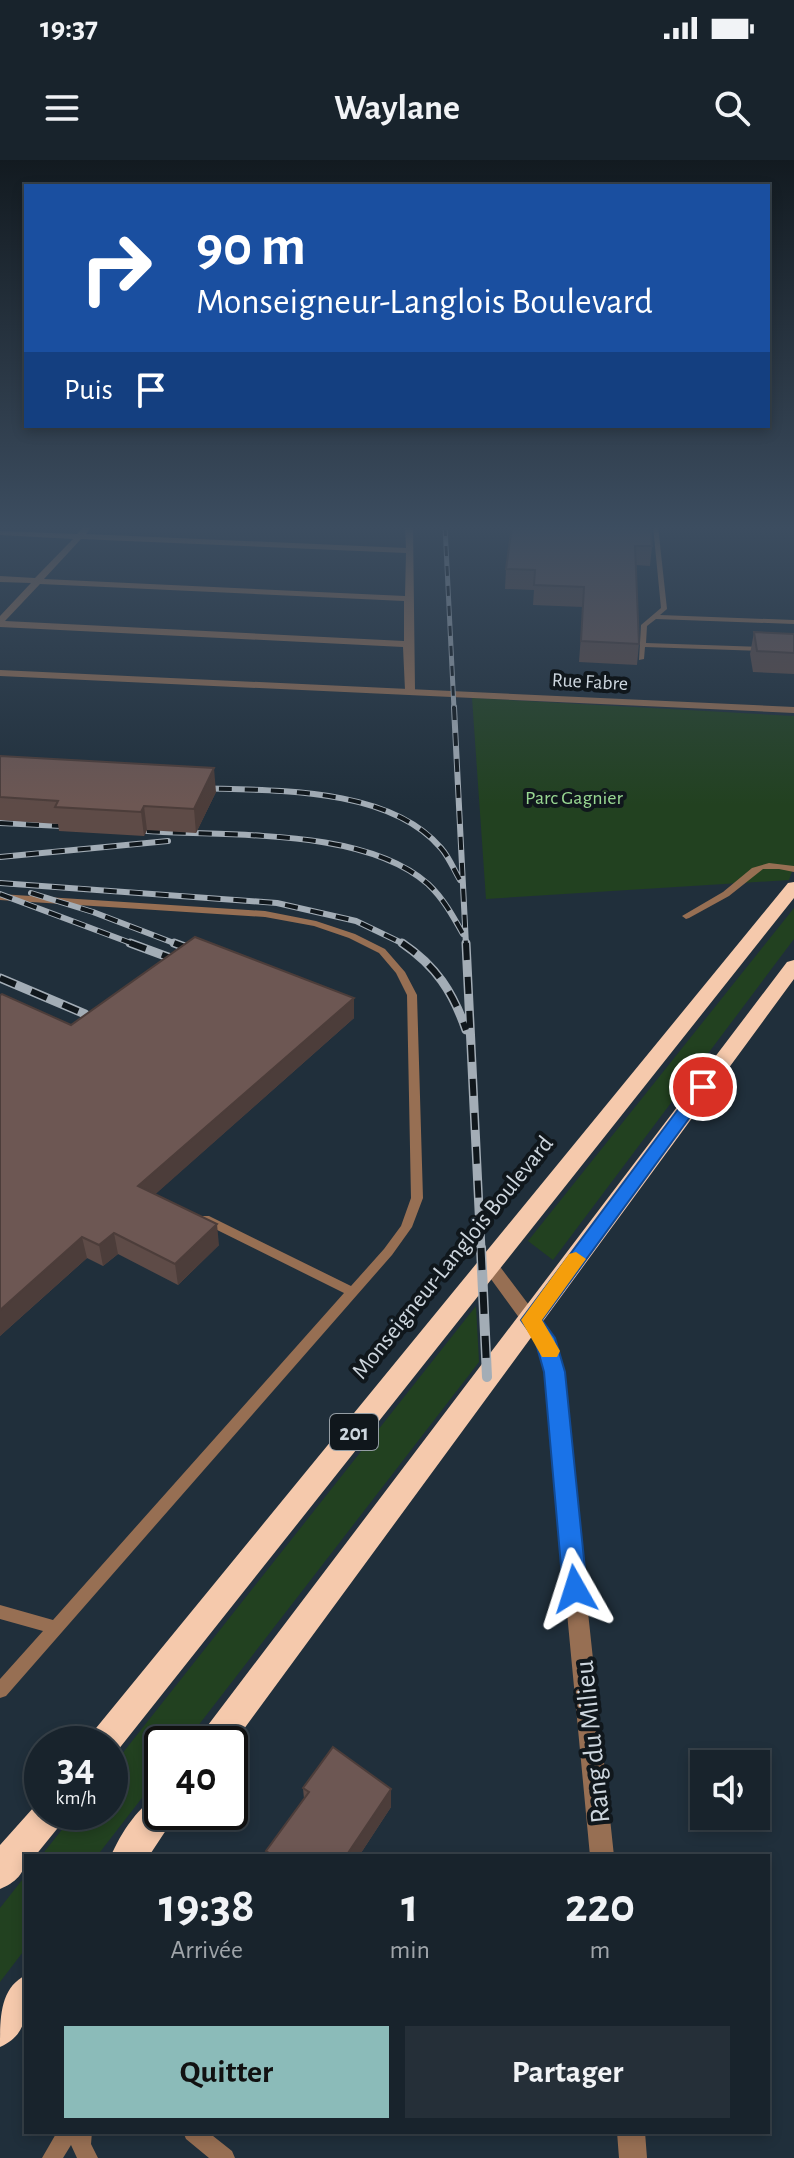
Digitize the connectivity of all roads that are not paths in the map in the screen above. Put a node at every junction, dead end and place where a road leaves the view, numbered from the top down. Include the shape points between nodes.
1 (408, 619) edge
2 (653, 619) edge
3 (718, 619) edge
4 (0, 622) edge
5 (794, 622) edge
6 (406, 644) junction
7 (643, 645) junction
8 (776, 649) edge
9 (641, 659) edge
10 (0, 673) edge
11 (410, 690) junction
12 (794, 710) edge
13 (794, 869) edge
14 (794, 887) edge
15 (0, 897) edge
16 (686, 916) dead end
17 (794, 966) edge
18 (204, 1219) edge
19 (489, 1264) junction
20 (352, 1292) junction
21 (531, 1320) junction
22 (0, 1612) edge
23 (55, 1628) junction
24 (0, 1691) edge
25 (117, 1726) edge
26 (226, 1726) edge
27 (34, 1830) edge
28 (148, 1830) edge
29 (130, 1854) edge
30 (602, 1854) edge
31 (0, 1872) edge
32 (24, 1996) edge
33 (0, 2028) edge
34 (67, 2134) edge
35 (82, 2134) edge
36 (195, 2134) edge
37 (631, 2134) edge
38 (52, 2158) edge
39 (88, 2158) edge
40 (225, 2158) edge
41 (633, 2158) edge

1 - 6 street
2 - 7 lane via 644,625
3 - 5 lane
4 - 6 street
6 - 11 street
7 - 8 lane
7 - 9 lane
10 - 11 street, Rue Fabre
11 - 12 street, Rue Fabre
13 - 16 lane via 755,868 726,894
14 - 19 highway, Monseigneur-Langlois Boulevard / 201
15 - 20 lane via 282,917 352,936 391,961 407,983 414,1012 417,1198 398,1240
17 - 21 highway
18 - 20 lane
19 - 21 street, Rang du Milieu
19 - 25 highway, Monseigneur-Langlois Boulevard / 201
20 - 23 lane
21 - 26 highway
21 - 30 street, Rang du Milieu via 544,1338 554,1372
22 - 23 lane
23 - 24 lane
27 - 31 highway
28 - 29 highway
32 - 33 highway
34 - 38 lane
35 - 39 lane
36 - 40 lane
37 - 41 street

